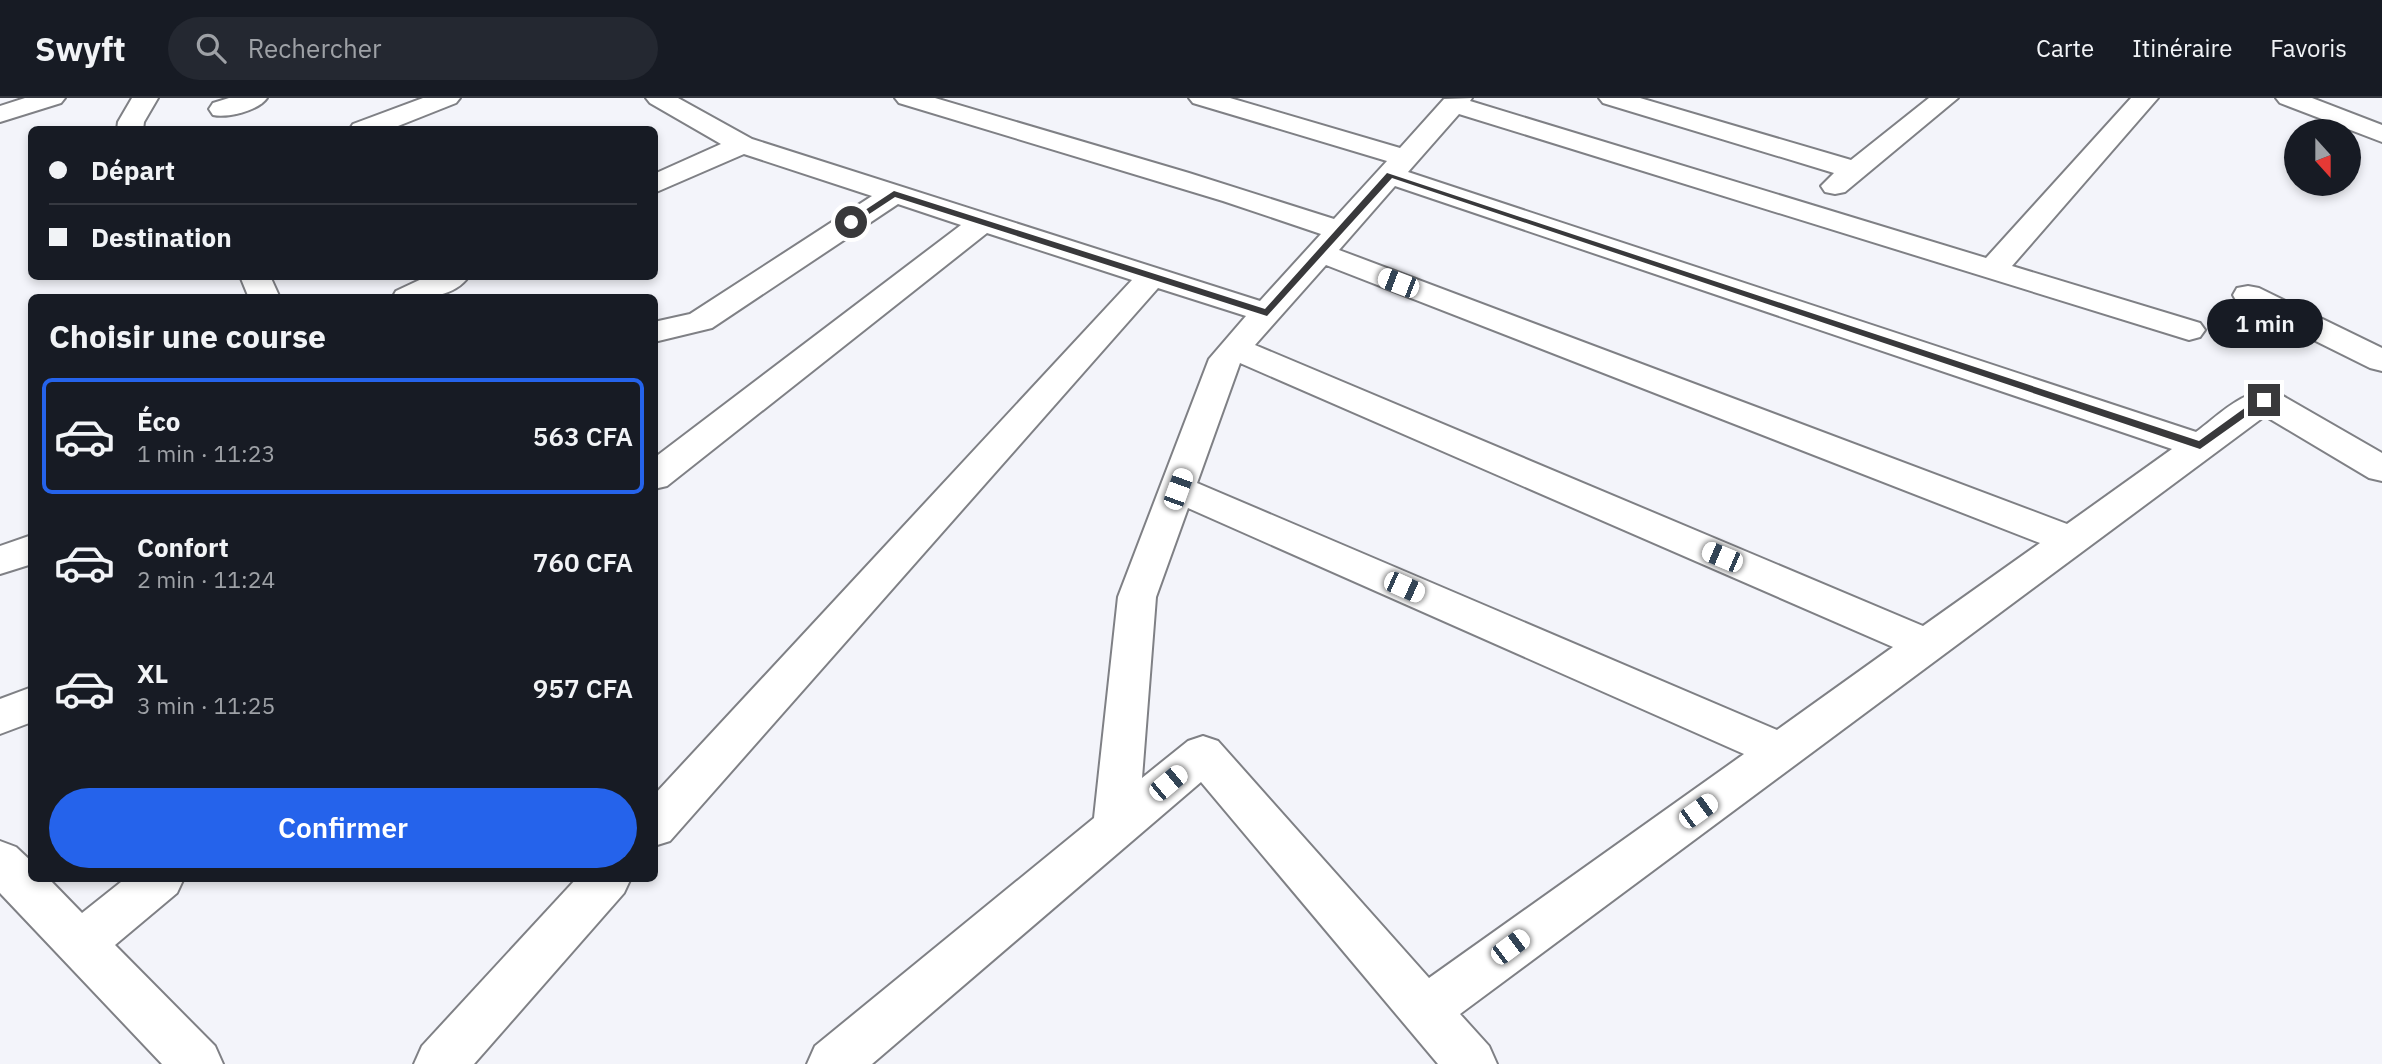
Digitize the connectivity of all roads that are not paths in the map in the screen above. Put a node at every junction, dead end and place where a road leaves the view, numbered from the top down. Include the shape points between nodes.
1 (52, 98) edge
2 (145, 98) edge
3 (254, 98) edge
4 (446, 98) edge
5 (659, 98) edge
6 (908, 98) edge
7 (1612, 98) edge
8 (1945, 98) edge
9 (2145, 98) edge
10 (2289, 98) edge
11 (1218, 100) edge
12 (1456, 101) edge
13 (222, 109) dead end
14 (0, 114) edge
15 (130, 126) edge
16 (372, 126) edge
17 (2382, 134) edge
18 (741, 145) junction
19 (1398, 167) junction
20 (1856, 170) junction
21 (658, 183) edge
22 (894, 194) junction
23 (1803, 212) junction
24 (983, 222) junction
25 (1330, 242) junction
26 (1992, 270) junction
27 (1152, 276) junction
28 (445, 280) edge
29 (416, 294) edge
30 (2248, 295) dead end
31 (1267, 313) junction
32 (2189, 330) dead end
33 (658, 331) edge
34 (1235, 349) junction
35 (2382, 361) edge
36 (2200, 446) junction
37 (2382, 469) edge
38 (658, 474) edge
39 (1178, 489) junction
40 (2071, 540) junction
41 (28, 550) edge
42 (0, 560) edge
43 (1927, 645) junction
44 (28, 706) edge
45 (0, 717) edge
46 (1782, 751) junction
47 (658, 823) edge
48 (1116, 827) junction
49 (0, 861) edge
50 (155, 882) edge
51 (604, 882) edge
52 (80, 944) junction
53 (1425, 1010) junction
54 (197, 1064) edge
55 (440, 1064) edge
56 (833, 1064) edge
57 (1471, 1064) edge

1 - 14 street
2 - 15 street
3 - 13 street
4 - 16 street
5 - 18 street
6 - 25 street via 1248,198
7 - 20 street
8 - 20 street
9 - 26 street
10 - 17 street
11 - 19 street
12 - 19 street
12 - 23 street
18 - 21 street
18 - 22 street
19 - 25 street
19 - 36 street
20 - 23 street
22 - 24 street
22 - 33 street via 701,321
23 - 26 street
24 - 27 street
24 - 38 street
25 - 31 street
25 - 40 street
26 - 32 street
27 - 31 street
27 - 47 street
28 - 29 street
30 - 35 street
31 - 34 street
34 - 39 street via 1225,359
34 - 43 street
36 - 37 street via 2264,400
36 - 40 street
39 - 46 street
39 - 48 street via 1137,597
40 - 43 street
41 - 42 street
43 - 46 street
44 - 45 street
46 - 53 street
48 - 53 street via 1203,754
48 - 56 street
49 - 52 street
50 - 52 street
51 - 55 street
52 - 54 street
53 - 57 street

